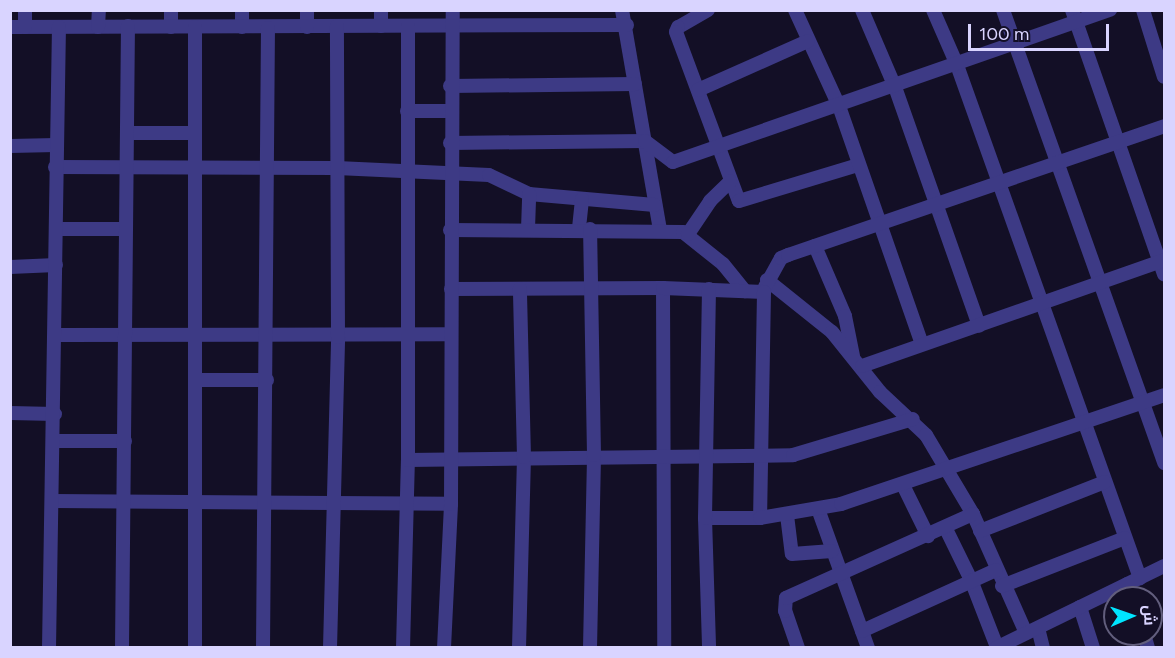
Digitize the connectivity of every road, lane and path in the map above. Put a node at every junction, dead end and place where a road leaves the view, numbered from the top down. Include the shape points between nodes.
1 (25, 10) edge
2 (99, 10) edge
3 (171, 10) edge
4 (242, 10) edge
5 (307, 10) edge
6 (381, 10) edge
7 (453, 10) edge
8 (622, 10) edge
9 (708, 10) edge
10 (795, 10) edge
11 (862, 10) edge
12 (933, 10) edge
13 (1003, 10) edge
14 (1110, 10) edge
15 (1143, 10) edge
16 (1075, 16) edge
17 (627, 25) junction
18 (128, 26) junction
19 (337, 26) junction
20 (381, 26) junction
21 (408, 26) junction
22 (18, 27) edge
23 (59, 27) junction
24 (98, 27) junction
25 (171, 27) junction
26 (195, 27) junction
27 (242, 27) junction
28 (307, 27) junction
29 (453, 27) junction
30 (268, 28) junction
31 (808, 41) junction
32 (1017, 43) junction
33 (957, 65) junction
34 (1164, 77) edge
35 (635, 84) junction
36 (450, 86) junction
37 (895, 87) junction
38 (698, 90) junction
39 (839, 106) junction
40 (407, 111) junction
41 (450, 111) junction
42 (1164, 126) edge
43 (127, 133) junction
44 (195, 133) junction
45 (645, 141) junction
46 (1117, 142) junction
47 (450, 143) junction
48 (56, 145) junction
49 (719, 145) junction
50 (10, 147) edge
51 (1059, 162) junction
52 (858, 165) junction
53 (55, 166) junction
54 (126, 168) junction
55 (266, 168) junction
56 (337, 168) junction
57 (196, 169) junction
58 (407, 171) junction
59 (449, 172) junction
60 (730, 182) junction
61 (999, 183) junction
62 (529, 194) junction
63 (582, 199) junction
64 (655, 205) junction
65 (938, 205) junction
66 (880, 225) junction
67 (585, 228) junction
68 (125, 229) junction
69 (528, 229) junction
70 (56, 230) junction
71 (450, 230) junction
72 (660, 230) junction
73 (688, 234) junction
74 (815, 246) junction
75 (56, 265) junction
76 (1163, 265) edge
77 (10, 267) edge
78 (1102, 282) junction
79 (765, 286) junction
80 (590, 287) junction
81 (663, 288) junction
82 (451, 289) junction
83 (520, 289) junction
84 (709, 289) junction
85 (745, 291) junction
86 (1042, 304) junction
87 (979, 326) junction
88 (451, 334) junction
89 (56, 335) junction
90 (195, 335) junction
91 (408, 335) junction
92 (267, 336) junction
93 (125, 337) junction
94 (338, 337) junction
95 (922, 344) junction
96 (858, 361) junction
97 (195, 380) junction
98 (267, 380) junction
99 (1164, 395) edge
100 (1144, 403) junction
101 (10, 413) edge
102 (55, 414) junction
103 (914, 420) junction
104 (1083, 424) junction
105 (54, 441) junction
106 (125, 441) junction
107 (594, 455) junction
108 (665, 455) junction
109 (705, 455) junction
110 (761, 456) junction
111 (524, 457) junction
112 (408, 460) junction
113 (451, 460) junction
114 (1164, 463) edge
115 (949, 468) junction
116 (1105, 482) junction
117 (903, 485) junction
118 (52, 501) junction
119 (124, 501) junction
120 (196, 502) junction
121 (266, 503) junction
122 (335, 503) junction
123 (406, 504) junction
124 (451, 504) junction
125 (818, 509) junction
126 (787, 514) junction
127 (973, 514) junction
128 (705, 518) junction
129 (760, 518) junction
130 (946, 529) junction
131 (980, 531) junction
132 (928, 536) junction
133 (1125, 538) junction
134 (832, 551) junction
135 (1164, 566) edge
136 (996, 570) junction
137 (840, 574) junction
138 (972, 580) junction
139 (1133, 581) junction
140 (1002, 586) junction
141 (1133, 586) edge
142 (1080, 607) junction
143 (862, 631) junction
144 (1032, 631) junction
145 (119, 645) edge
146 (996, 647) edge
147 (49, 648) edge
148 (195, 648) edge
149 (263, 648) edge
150 (330, 648) edge
151 (403, 648) edge
152 (444, 648) edge
153 (519, 648) edge
154 (590, 648) edge
155 (664, 648) edge
156 (709, 648) edge
157 (798, 648) edge
158 (868, 648) edge
159 (1043, 648) edge
160 (1094, 648) edge

1 - 22 street
2 - 24 street
3 - 25 street
4 - 27 street
5 - 28 street
6 - 20 street
7 - 29 street
8 - 17 street
9 - 38 street via 676,29
10 - 31 street
11 - 37 street
12 - 33 street
13 - 32 street
14 - 16 street
15 - 34 street
16 - 32 street
16 - 46 street
17 - 29 street
17 - 35 street
18 - 24 street
18 - 25 street
18 - 43 street
19 - 20 street
19 - 28 street
19 - 56 street
20 - 21 street
21 - 29 street
21 - 40 street
22 - 23 street
23 - 24 street
23 - 48 street
25 - 26 street
26 - 27 street
26 - 44 street
27 - 30 street
28 - 30 street
29 - 36 street
30 - 55 street
31 - 38 street
31 - 39 street
32 - 33 street
32 - 51 street
33 - 37 street
33 - 61 street
35 - 36 street
35 - 45 street
36 - 41 street
37 - 39 street
37 - 65 street
38 - 49 street
39 - 49 street
39 - 52 street
40 - 41 street
40 - 58 street
41 - 47 street
42 - 46 street
43 - 44 street
43 - 54 street
44 - 57 street
45 - 47 street
45 - 49 street via 669,162
45 - 64 street
46 - 51 street
46 - 76 street
47 - 59 street
48 - 50 street
48 - 53 street
49 - 60 street
51 - 61 street
51 - 78 street
52 - 60 street via 744,202 734,195
52 - 66 street
53 - 54 street
53 - 70 street
54 - 57 street
54 - 68 street
55 - 56 street
55 - 57 street
55 - 92 street
56 - 58 street
56 - 94 street
57 - 90 street
58 - 59 street
58 - 91 street
59 - 62 street via 497,176
59 - 71 street
60 - 73 street via 710,201
61 - 65 street
61 - 86 street
62 - 63 street
62 - 69 street
63 - 64 street
63 - 67 street
64 - 72 street
65 - 66 street
65 - 87 street
66 - 74 street
66 - 95 street
67 - 69 street
67 - 72 street
67 - 80 street
68 - 70 street
68 - 93 street
69 - 71 street
70 - 75 street
71 - 82 street
72 - 73 street
73 - 85 street via 723,264
74 - 79 street via 781,258
74 - 96 street via 845,316
75 - 77 street
75 - 89 street
76 - 78 street
78 - 86 street
78 - 100 street
79 - 85 street
79 - 96 street via 832,332
79 - 110 street
80 - 81 street
80 - 83 street
80 - 107 street
81 - 84 street
81 - 108 street
82 - 83 street
82 - 88 street
83 - 111 street
84 - 85 street
84 - 109 street
86 - 87 street
86 - 104 street
87 - 95 street
88 - 91 street
88 - 113 street
89 - 93 street
89 - 102 street
90 - 92 street
90 - 93 street
90 - 97 street
91 - 94 street
91 - 112 street
92 - 94 street
92 - 98 street
93 - 106 street
94 - 122 street
95 - 96 street
96 - 103 street via 880,392
97 - 98 street
97 - 120 street
98 - 121 street
99 - 100 street
100 - 104 street
100 - 114 street
101 - 102 street
102 - 105 street
103 - 110 street via 805,453
103 - 115 street
104 - 115 street
104 - 116 street
105 - 106 street
105 - 118 street
106 - 119 street
107 - 108 street
107 - 111 street
107 - 154 street
108 - 109 street
108 - 155 street
109 - 110 street
109 - 128 street
110 - 129 street
111 - 113 street
111 - 153 street
112 - 113 street
112 - 123 street
113 - 124 street
115 - 117 street
115 - 127 street
116 - 131 street
116 - 133 street
117 - 125 street
117 - 132 street
118 - 119 street
118 - 147 street
119 - 120 street
119 - 145 street
120 - 121 street
120 - 148 street
121 - 122 street
121 - 149 street
122 - 123 street
122 - 150 street
123 - 124 street
123 - 151 street
124 - 152 street
125 - 126 street
125 - 134 street
126 - 129 street
126 - 134 street via 792,554
127 - 130 street
127 - 131 street
128 - 129 street
128 - 156 street
130 - 132 street
130 - 138 street
131 - 136 street
132 - 137 street
133 - 139 street
133 - 140 street
134 - 137 street
135 - 139 street
136 - 138 street
136 - 140 street
137 - 143 street
137 - 157 street via 786,598 785,611
138 - 143 street
138 - 146 street
139 - 141 street
139 - 142 street
140 - 144 street
142 - 144 street
142 - 160 street
143 - 158 street
144 - 146 street
144 - 159 street

